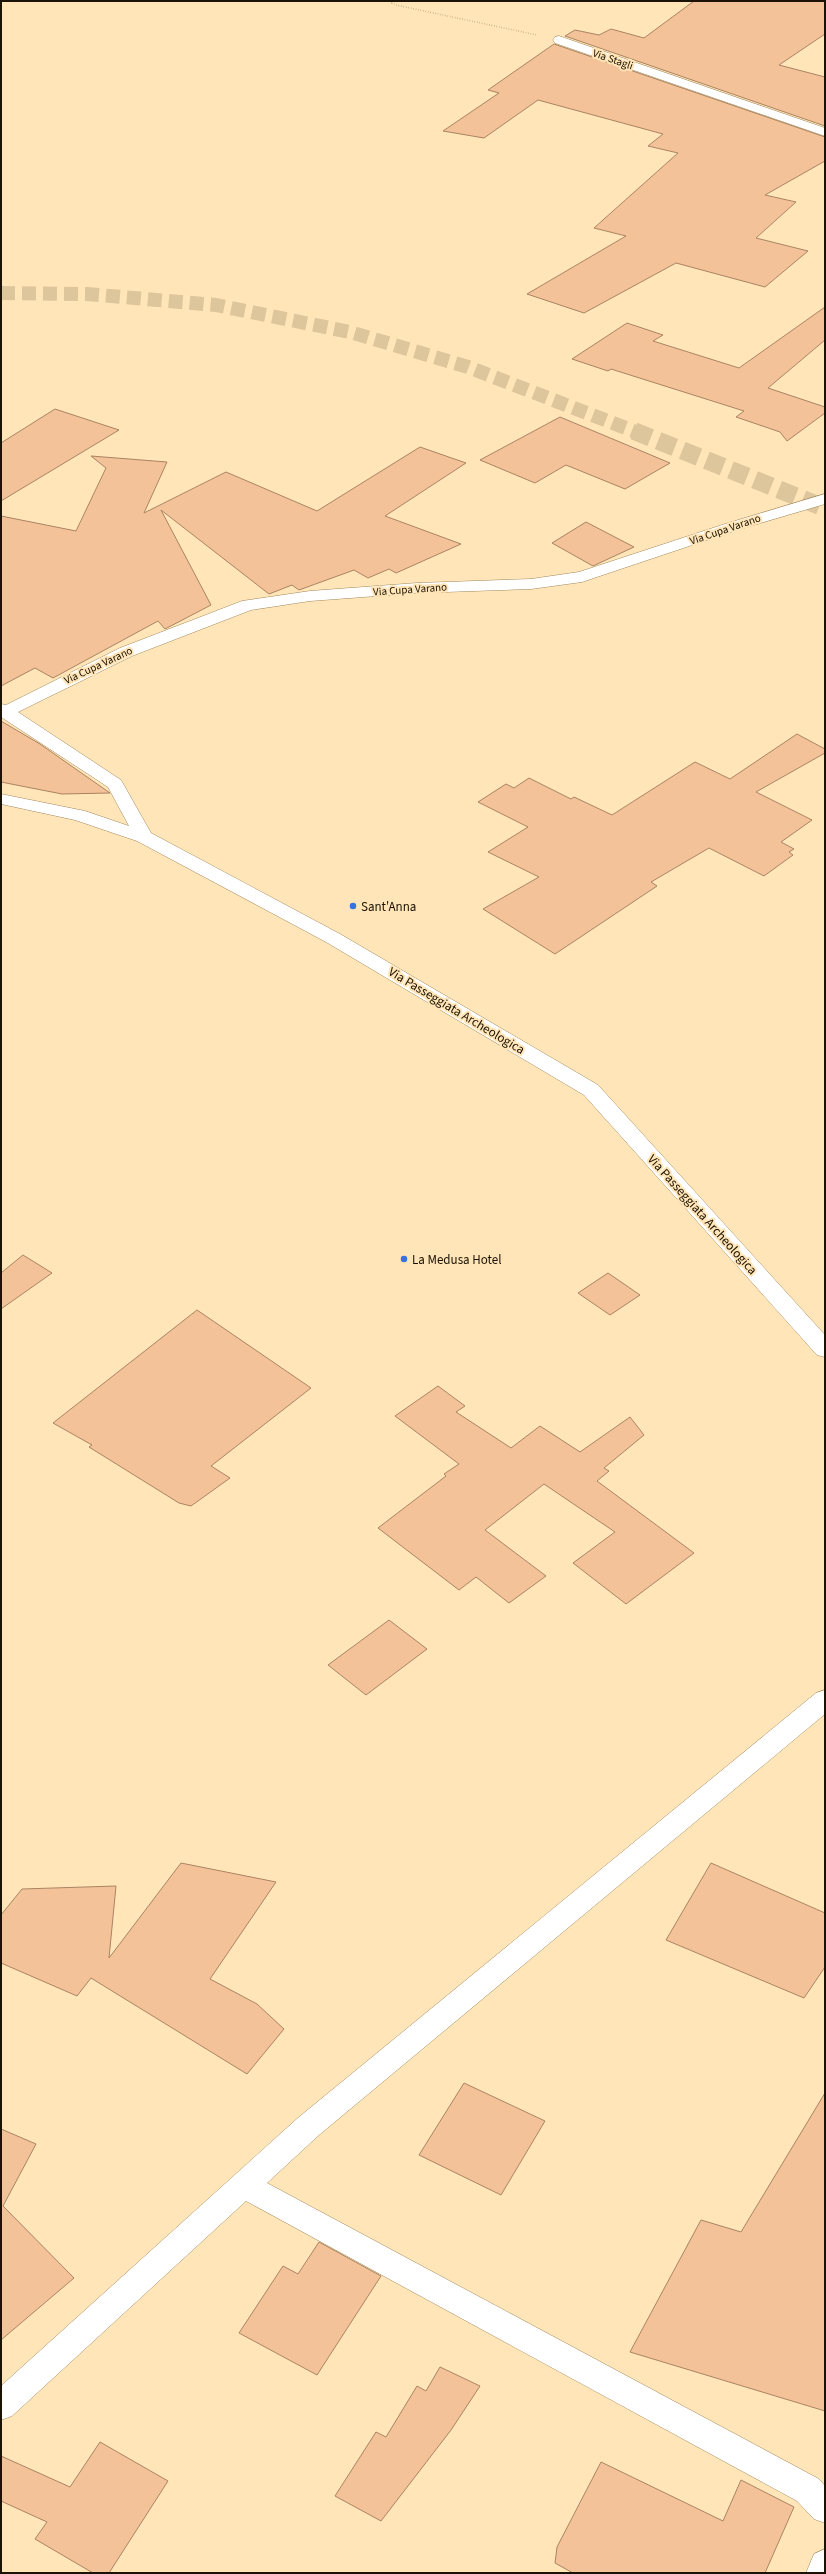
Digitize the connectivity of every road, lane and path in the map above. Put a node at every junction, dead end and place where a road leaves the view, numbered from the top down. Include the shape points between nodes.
1 (394, 1) edge
2 (559, 40) joint
3 (825, 132) edge
4 (825, 499) edge
5 (3, 711) edge
6 (1, 799) edge
7 (144, 838) junction
8 (825, 1349) edge
9 (825, 1700) edge
10 (245, 2186) junction
11 (1, 2406) edge
12 (825, 2508) edge
13 (825, 2566) edge
14 (822, 2573) edge

1 - 2 path via 392,3 396,5
2 - 3 street, Via Stagli
4 - 5 street, Via Cupa Varano via 582,577 531,584 417,588 310,596 248,605 126,652
5 - 7 street, Via Cupa Varano via 115,784
6 - 7 street, Via Passeggiata Archeologica via 79,816
7 - 8 street, Via Passeggiata Archeologica via 340,942 592,1090
9 - 10 street via 309,2126
10 - 11 street
10 - 12 street via 808,2490
13 - 14 street

